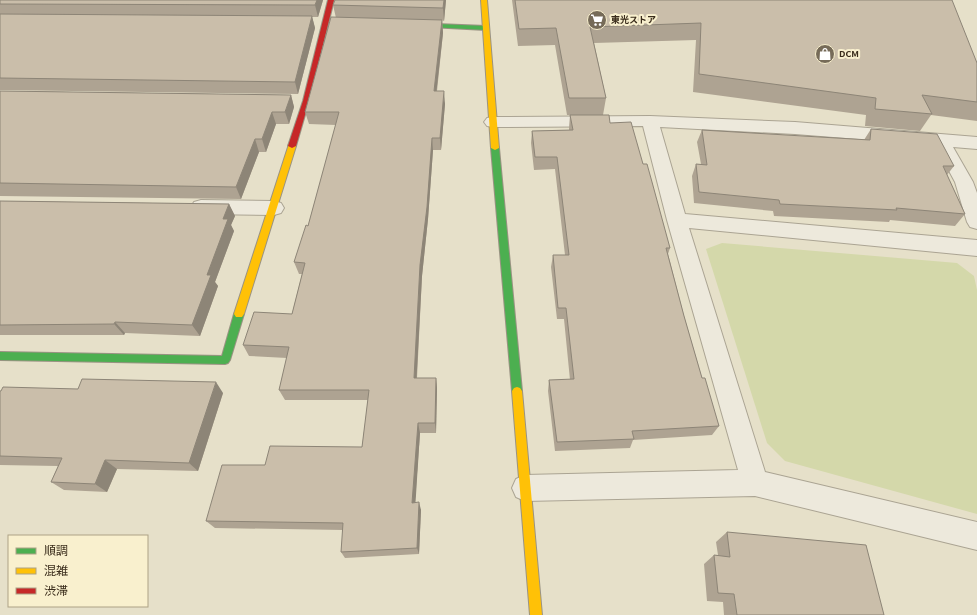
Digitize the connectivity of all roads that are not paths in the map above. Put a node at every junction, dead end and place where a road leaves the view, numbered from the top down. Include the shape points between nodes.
1 (331, 0) edge
2 (484, 0) edge
3 (402, 25) edge
4 (486, 28) junction
5 (650, 121) junction
6 (493, 122) junction
7 (940, 139) junction
8 (977, 143) edge
9 (180, 207) edge
10 (274, 208) junction
11 (676, 220) junction
12 (977, 222) edge
13 (977, 248) edge
14 (0, 356) edge
15 (755, 483) junction
16 (526, 488) junction
17 (977, 536) edge
18 (536, 615) edge

1 - 10 street via 299,101
2 - 4 street
3 - 4 street
4 - 6 street
5 - 6 street
5 - 7 street
5 - 11 street
6 - 16 street
7 - 8 street
7 - 12 street via 964,182
9 - 10 street
10 - 14 street via 225,360
11 - 13 street
11 - 15 street
15 - 16 street
15 - 17 street
16 - 18 street

